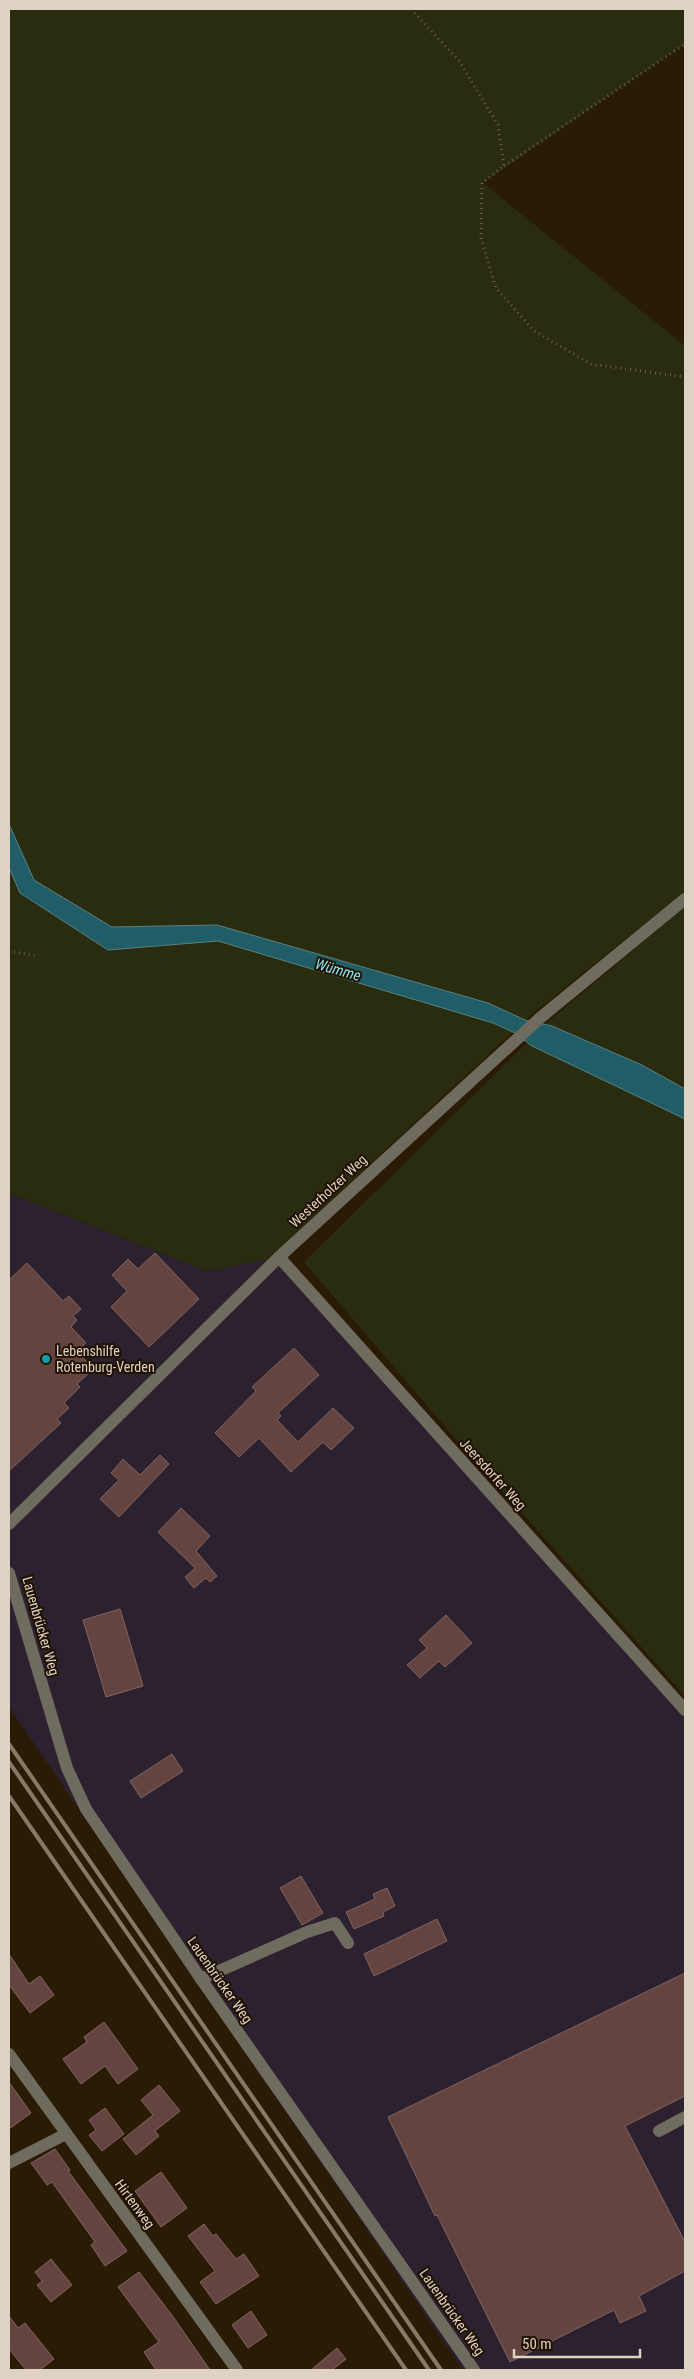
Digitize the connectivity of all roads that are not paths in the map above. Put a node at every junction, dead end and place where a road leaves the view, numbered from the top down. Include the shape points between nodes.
1 (685, 899) edge
2 (279, 1257) junction
3 (9, 1524) edge
4 (9, 1573) edge
5 (685, 1710) edge
6 (348, 1943) dead end
7 (201, 1979) junction
8 (9, 2054) edge
9 (685, 2117) edge
10 (659, 2131) dead end
11 (66, 2134) junction
12 (9, 2163) edge
13 (237, 2370) edge
14 (474, 2370) edge

1 - 2 street, Westerholzer Weg via 540,1018
2 - 3 street, Westerholzer Weg
2 - 5 street, Jeersdorfer Weg
4 - 7 street, Lauenbrücker Weg via 75,1789 111,1848
6 - 7 street via 335,1923
7 - 14 street, Lauenbrücker Weg
8 - 11 street, Hirtenweg
9 - 10 street
11 - 12 street
11 - 13 street, Hirtenweg

